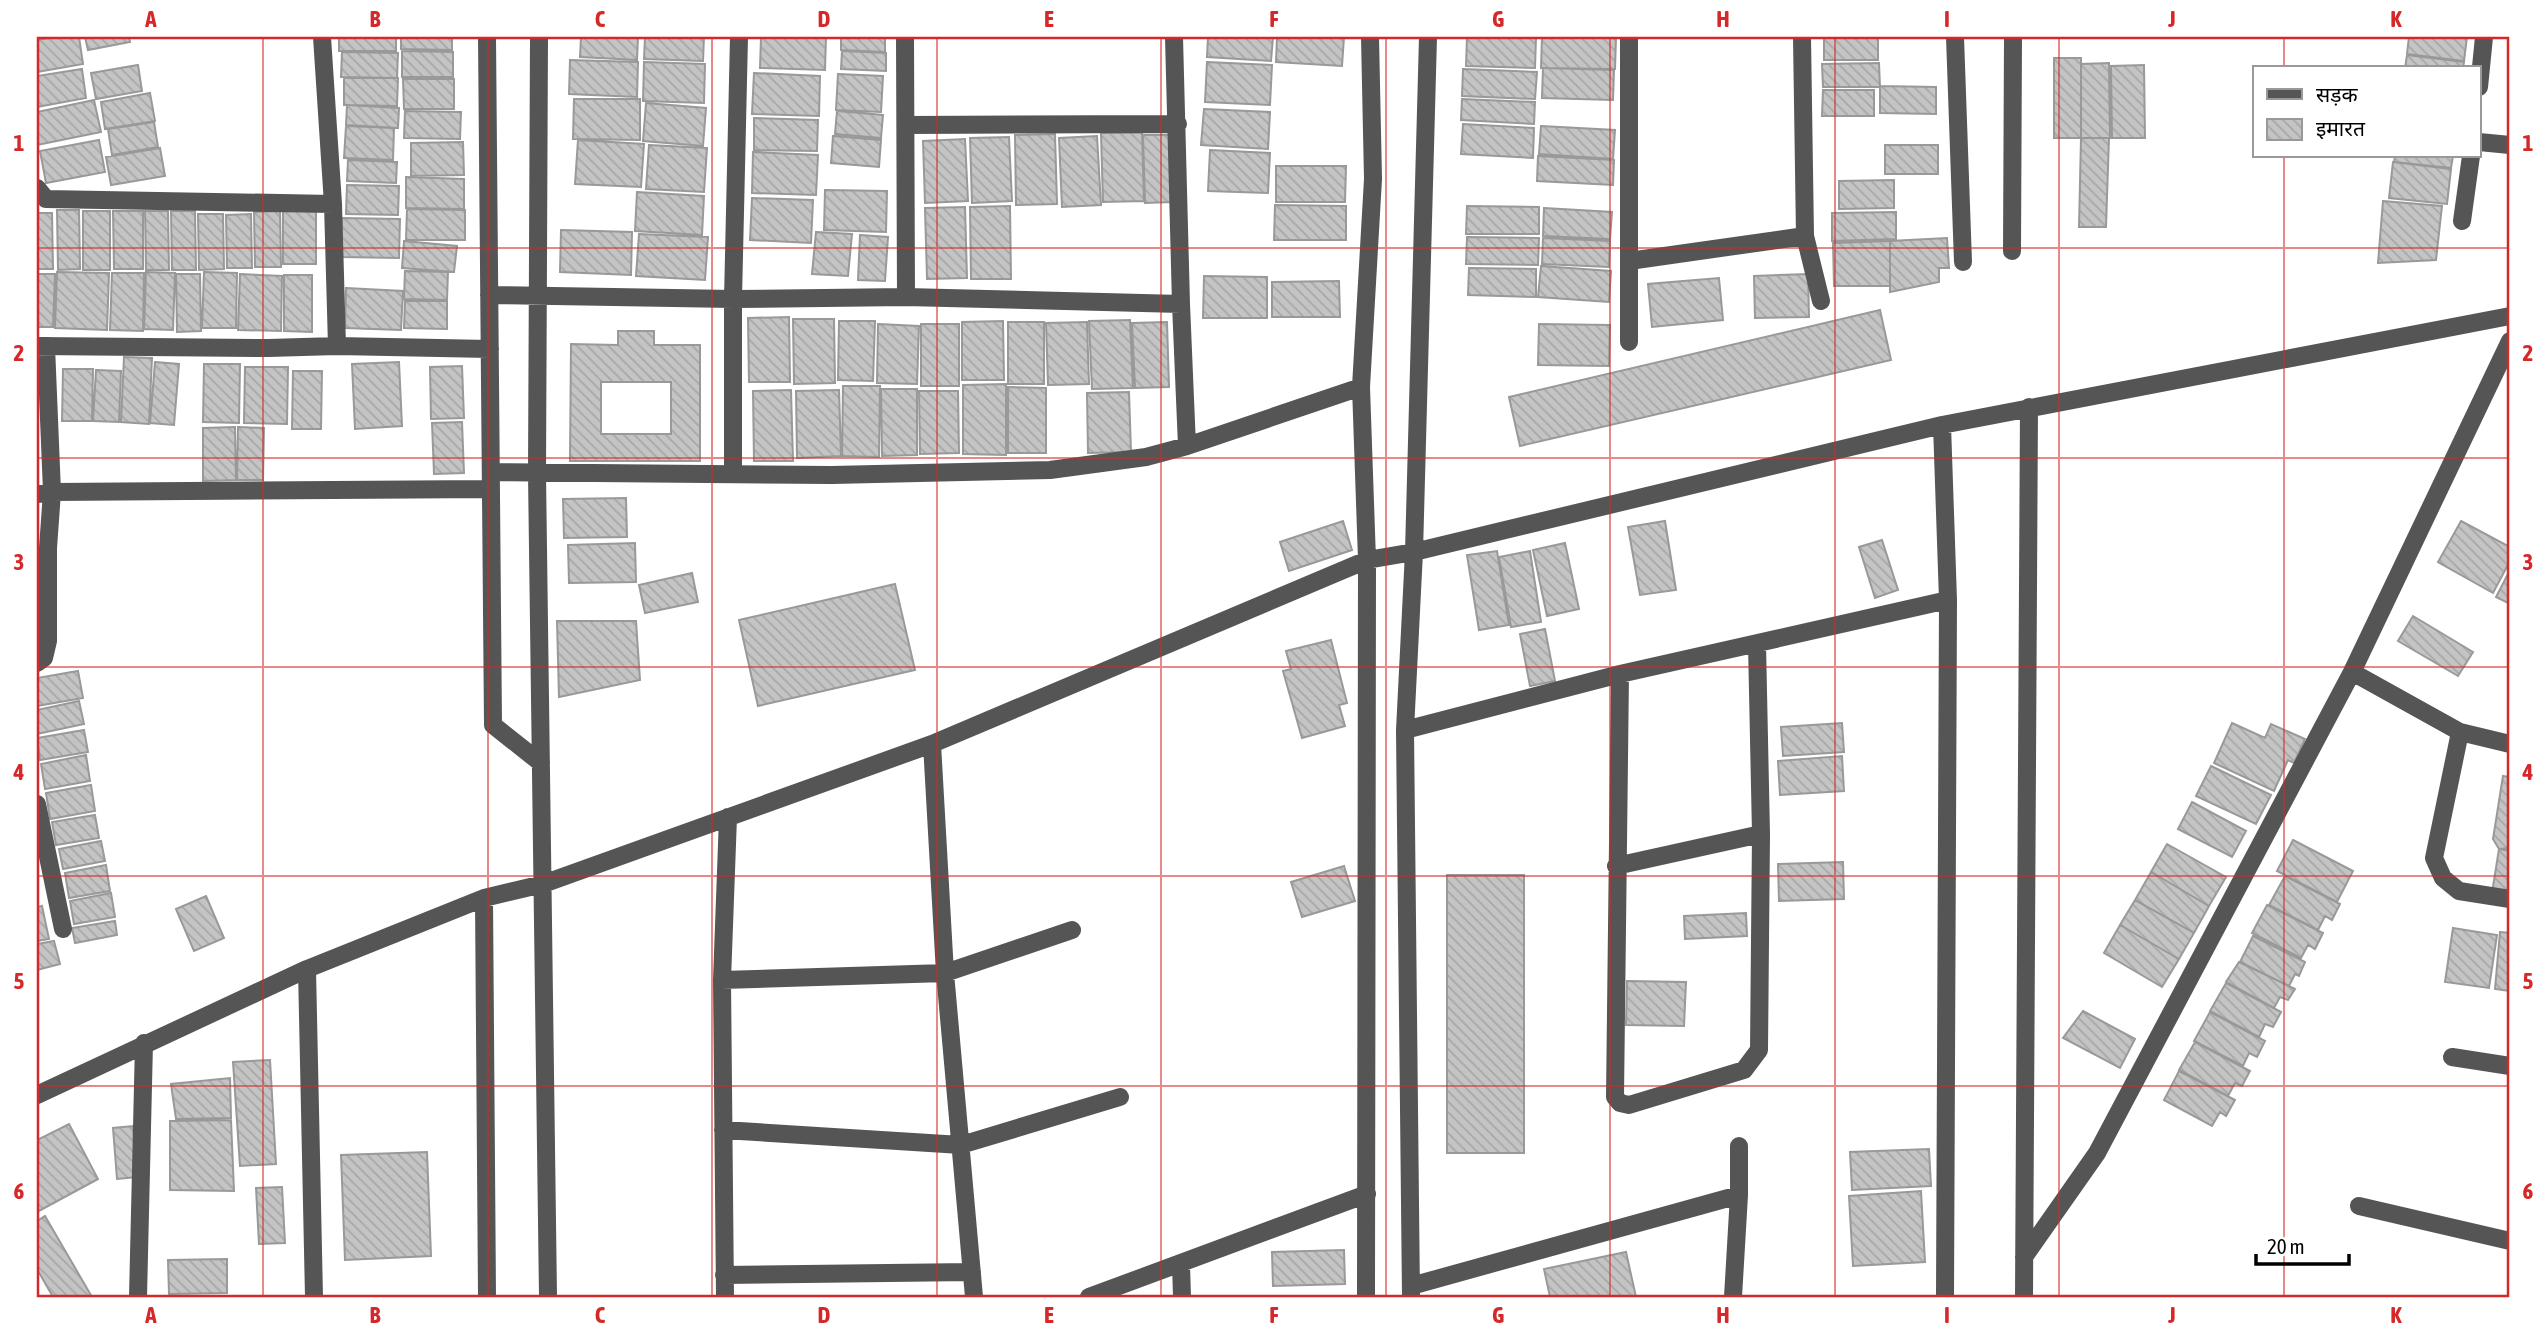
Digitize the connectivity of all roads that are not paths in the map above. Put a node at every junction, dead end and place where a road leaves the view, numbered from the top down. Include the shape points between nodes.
1 (322, 37) edge
2 (487, 37) edge
3 (539, 37) edge
4 (739, 37) edge
5 (905, 37) edge
6 (1174, 37) edge
7 (1370, 37) edge
8 (1428, 37) edge
9 (1629, 37) edge
10 (1802, 37) edge
11 (1955, 37) edge
12 (2013, 37) edge
13 (2484, 37) edge
14 (2480, 77) edge
15 (1178, 124) junction
16 (906, 125) junction
17 (2480, 142) edge
18 (2510, 145) edge
19 (2471, 158) edge
20 (37, 188) edge
21 (333, 204) junction
22 (2462, 221) dead end
23 (1805, 236) junction
24 (2011, 251) dead end
25 (1629, 261) junction
26 (1964, 262) dead end
27 (489, 295) junction
28 (538, 296) junction
29 (906, 297) junction
30 (733, 299) junction
31 (1821, 301) dead end
32 (1181, 304) junction
33 (2510, 316) edge
34 (2510, 341) edge
35 (1629, 342) dead end
36 (41, 346) edge
37 (337, 346) junction
38 (490, 349) junction
39 (1361, 387) junction
40 (2029, 407) junction
41 (1942, 425) junction
42 (1187, 446) junction
43 (733, 473) junction
44 (537, 474) junction
45 (491, 481) junction
46 (44, 493) edge
47 (1414, 552) junction
48 (1367, 560) junction
49 (1948, 600) junction
50 (1756, 644) junction
51 (37, 663) edge
52 (2352, 672) junction
53 (1620, 674) junction
54 (1405, 730) junction
55 (2460, 732) junction
56 (2509, 742) edge
57 (932, 744) junction
58 (541, 763) junction
59 (37, 804) edge
60 (728, 817) junction
61 (1761, 834) junction
62 (1616, 866) junction
63 (543, 884) junction
64 (484, 898) junction
65 (2510, 899) edge
66 (62, 929) dead end
67 (1072, 930) dead end
68 (307, 969) junction
69 (945, 973) junction
70 (722, 980) junction
71 (144, 1044) junction
72 (2452, 1057) dead end
73 (2510, 1066) edge
74 (37, 1096) edge
75 (1120, 1097) dead end
76 (723, 1130) junction
77 (961, 1145) junction
78 (1739, 1146) dead end
79 (1367, 1194) junction
80 (1740, 1195) junction
81 (2359, 1206) dead end
82 (2510, 1241) edge
83 (2024, 1257) junction
84 (1181, 1264) junction
85 (972, 1272) junction
86 (724, 1275) junction
87 (1411, 1292) edge
88 (138, 1297) edge
89 (314, 1297) edge
90 (487, 1297) edge
91 (548, 1297) edge
92 (724, 1297) edge
93 (974, 1297) edge
94 (1088, 1297) edge
95 (1182, 1297) edge
96 (1366, 1297) edge
97 (1733, 1297) edge
98 (1945, 1297) edge
99 (2024, 1297) edge

1 - 21 street
2 - 27 street
3 - 28 street
4 - 30 street
5 - 16 street
6 - 15 street
7 - 39 street via 1373,179
8 - 47 street
9 - 25 street
10 - 23 street
11 - 26 street
12 - 24 street
13 - 14 street
15 - 16 street
15 - 32 street
16 - 29 street
17 - 18 street
19 - 22 street
20 - 21 street via 46,199
21 - 37 street
23 - 25 street
23 - 31 street
25 - 35 street
27 - 28 street
27 - 38 street
28 - 30 street
28 - 44 street
29 - 30 street
29 - 32 street
30 - 43 street
32 - 42 street
33 - 40 street
34 - 52 street
36 - 37 street
36 - 46 street
37 - 38 street
38 - 45 street
39 - 42 street
39 - 48 street
40 - 41 street
40 - 83 street
41 - 47 street
41 - 49 street
42 - 43 street via 1146,457 1050,470
43 - 44 street
44 - 45 street
44 - 58 street
45 - 46 street
45 - 58 street via 493,725
46 - 51 street via 48,640 44,658
47 - 48 street
47 - 54 street
48 - 57 street
48 - 79 street
49 - 50 street
49 - 98 street
50 - 53 street
50 - 61 street
52 - 55 street
52 - 83 street via 2097,1153
53 - 54 street
53 - 62 street
54 - 87 street
55 - 56 street
55 - 65 street via 2434,858 2443,878 2459,891
57 - 60 street
57 - 69 street
58 - 63 street
59 - 66 street
60 - 63 street
60 - 70 street
61 - 62 street
61 - 62 street via 1759,1050 1744,1070 1629,1105 1615,1097
63 - 64 street
63 - 91 street
64 - 68 street
64 - 90 street
67 - 69 street
68 - 71 street
68 - 89 street
69 - 70 street
69 - 77 street
70 - 76 street
71 - 74 street
71 - 88 street
72 - 73 street
75 - 77 street
76 - 77 street
76 - 86 street
77 - 85 street
78 - 80 street
79 - 84 street
79 - 96 street
80 - 87 street
80 - 97 street
81 - 82 street
83 - 99 street
84 - 94 street
84 - 95 street
85 - 86 street
85 - 93 street
86 - 92 street

